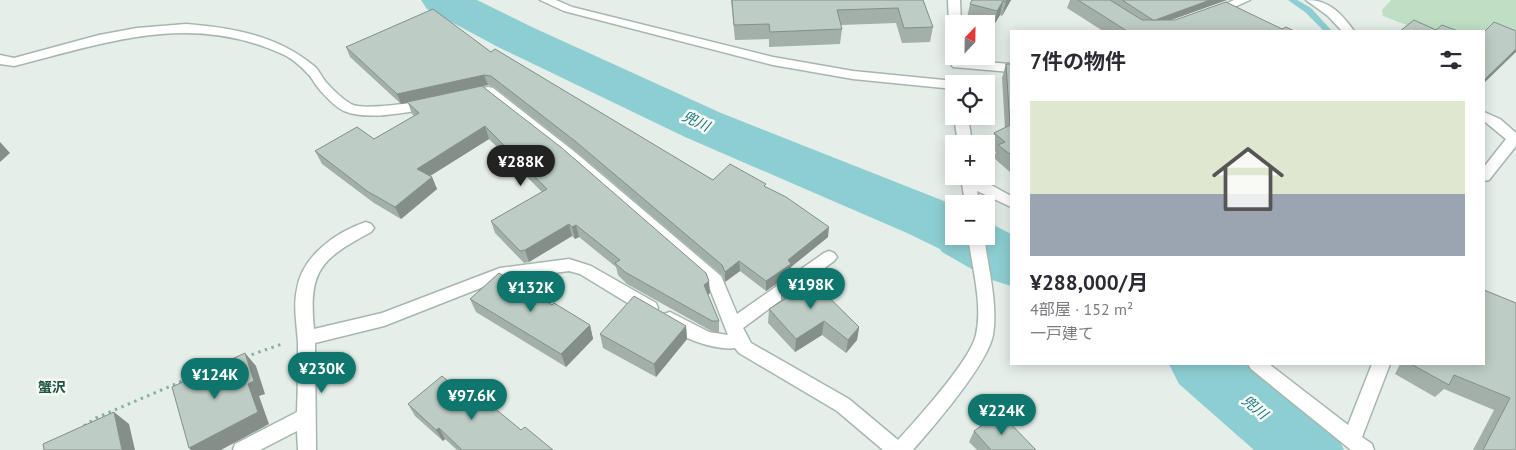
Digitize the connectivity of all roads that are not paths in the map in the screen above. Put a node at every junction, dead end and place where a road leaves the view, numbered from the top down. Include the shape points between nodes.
1 (546, 0) edge
2 (954, 0) edge
3 (1244, 0) edge
4 (1312, 0) edge
5 (955, 15) edge
6 (1202, 16) edge
7 (1347, 30) edge
8 (0, 59) edge
9 (991, 65) edge
10 (1010, 68) edge
11 (945, 84) edge
12 (1485, 117) edge
13 (1515, 139) edge
14 (1485, 175) edge
15 (981, 185) edge
16 (1010, 201) edge
17 (366, 228) dead end
18 (977, 245) edge
19 (829, 257) dead end
20 (737, 333) junction
21 (306, 338) junction
22 (1258, 365) edge
23 (1381, 365) edge
24 (306, 416) junction
25 (1359, 444) edge
26 (905, 448) edge
27 (242, 450) edge
28 (307, 450) edge

1 - 11 street via 568,9 773,62 853,75
2 - 5 street
3 - 6 street
4 - 7 street via 1343,22
8 - 20 street via 14,62 99,39 163,29 221,31 254,38 287,52 312,70 321,84 346,107 356,110 451,100 488,91 522,116 715,280
9 - 10 street
12 - 13 street
13 - 14 street
15 - 16 street
17 - 21 street via 337,244 309,272 303,313
18 - 26 street via 985,314 984,337 964,374
19 - 20 street
20 - 21 street via 726,344 709,341 585,270 569,265 500,274 384,320
20 - 26 street via 745,348 843,405
21 - 24 street
22 - 25 street
23 - 25 street
24 - 27 street
24 - 28 street

